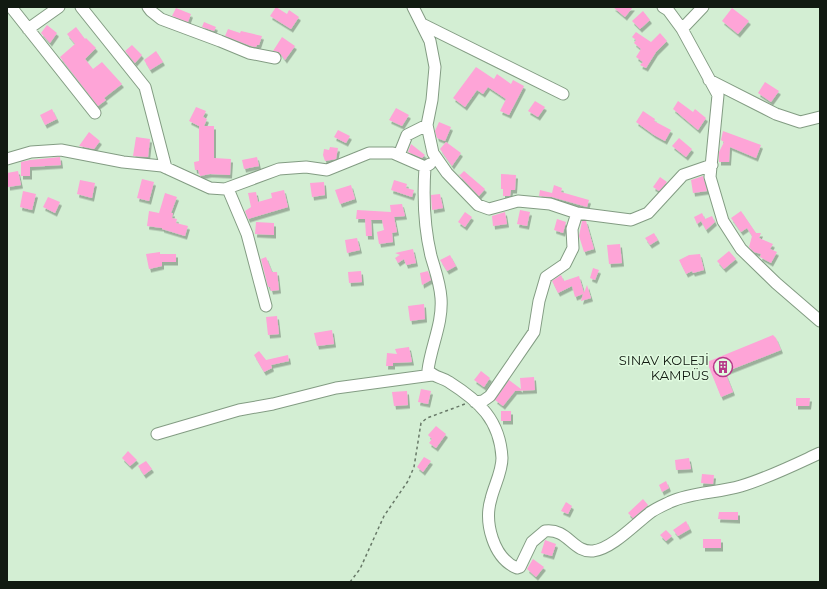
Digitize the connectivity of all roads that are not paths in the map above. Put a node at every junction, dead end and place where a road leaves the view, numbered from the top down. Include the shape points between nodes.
1 (11, 7) edge
2 (59, 7) edge
3 (81, 7) edge
4 (148, 7) edge
5 (413, 7) edge
6 (663, 7) edge
7 (703, 7) edge
8 (422, 24) junction
9 (28, 28) junction
10 (682, 29) junction
11 (275, 58) dead end
12 (709, 80) junction
13 (563, 94) dead end
14 (95, 113) dead end
15 (820, 116) edge
16 (427, 125) junction
17 (399, 155) junction
18 (7, 159) edge
19 (439, 160) junction
20 (712, 165) junction
21 (425, 167) junction
22 (166, 168) junction
23 (228, 188) junction
24 (576, 213) junction
25 (266, 306) dead end
26 (820, 321) edge
27 (432, 375) junction
28 (475, 402) junction
29 (157, 434) dead end
30 (820, 453) edge

1 - 9 street
2 - 9 street
3 - 22 street via 146,87
4 - 11 street via 161,19 220,40 249,54
5 - 8 street
6 - 10 street
7 - 10 street
8 - 13 street
8 - 16 street via 430,41 435,67
9 - 14 street
10 - 12 street
12 - 15 street via 776,114 800,122
12 - 20 street via 718,95
16 - 17 street via 408,135
16 - 19 street via 433,153
17 - 21 street
17 - 23 street via 393,152 369,153 327,170 306,167 279,169
18 - 22 street via 31,152 62,150
19 - 21 street
19 - 24 street via 447,173 478,205 489,209 518,201 550,204
20 - 24 street via 683,175 648,213 631,220
20 - 26 street via 710,177 723,222 741,249 776,284
21 - 27 street via 425,223 441,298 438,329 428,370
22 - 23 street via 210,188
23 - 25 street via 247,234
24 - 28 street via 572,229 573,248 565,264 546,277 538,301 534,332 490,396 483,401
27 - 28 street via 449,381
27 - 29 street via 336,388 239,410
28 - 30 street via 485,410 494,424 502,459 489,509 490,530 501,555 511,566 517,568 537,537 545,531 558,531 585,551 599,550 652,511 670,502 683,497 742,486

